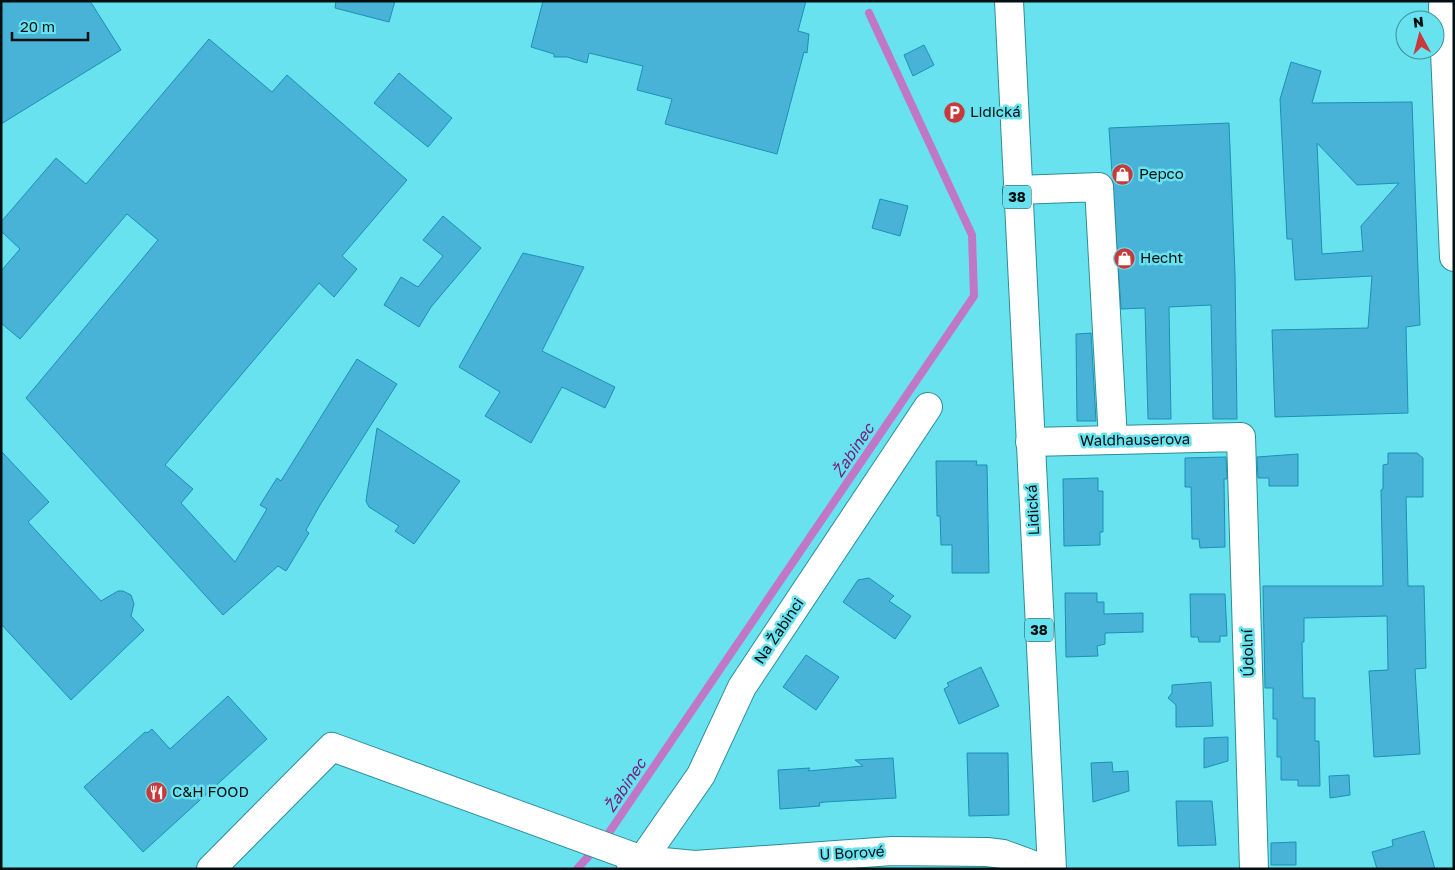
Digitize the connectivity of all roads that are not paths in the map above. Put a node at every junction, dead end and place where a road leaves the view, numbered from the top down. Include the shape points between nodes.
1 (1009, 1) edge
2 (1449, 4) edge
3 (1017, 190) junction
4 (1454, 257) edge
5 (928, 407) dead end
6 (1241, 437) joint
7 (1113, 440) junction
8 (1030, 442) junction
9 (630, 860) edge
10 (211, 869) edge
11 (1044, 869) edge
12 (1052, 869) edge
13 (1254, 869) edge

1 - 3 street, Lidická / 38
2 - 4 street
3 - 7 street via 1099,187
3 - 8 street, Lidická / 38
5 - 9 street, Na Žabinci via 742,687 701,775
6 - 7 street, Waldhauserova
6 - 13 street, Údolní
7 - 8 street, Waldhauserova
8 - 12 street, Lidická / 38
9 - 10 street, U Borové via 585,839 332,747
9 - 11 street, U Borové via 695,865 892,851 987,852 1003,854

